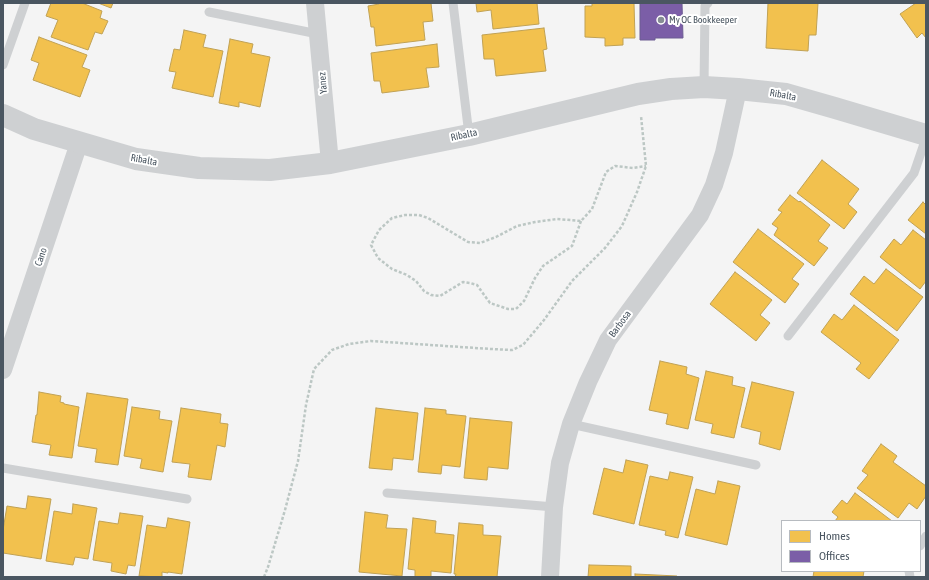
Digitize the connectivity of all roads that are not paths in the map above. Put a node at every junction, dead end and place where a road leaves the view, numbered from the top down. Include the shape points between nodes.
1 (25, 3) edge
2 (315, 3) edge
3 (453, 3) edge
4 (708, 3) edge
5 (209, 12) dead end
6 (318, 34) junction
7 (3, 65) edge
8 (704, 87) junction
9 (738, 89) junction
10 (3, 115) edge
11 (469, 135) junction
12 (926, 136) edge
13 (78, 143) junction
14 (330, 163) junction
15 (788, 336) dead end
16 (3, 370) edge
17 (571, 424) junction
18 (756, 465) dead end
19 (3, 468) edge
20 (387, 492) dead end
21 (187, 499) dead end
22 (554, 508) junction
23 (550, 577) edge

1 - 7 lane
2 - 6 street, Yanez
3 - 11 lane
4 - 8 lane via 705,6
5 - 6 lane
6 - 14 street, Yanez
8 - 9 street, Ribalta
8 - 11 street, Ribalta via 638,94
9 - 12 street, Ribalta via 786,94
9 - 17 street, Barbosa via 724,153 714,185 700,216 608,340
10 - 13 street, Ribalta via 34,129
11 - 14 street, Ribalta
12 - 15 lane via 914,172
13 - 14 street, Ribalta via 136,160 199,168 270,170
13 - 16 street, Cano
17 - 18 lane
17 - 22 street, Barbosa via 560,463
19 - 21 lane
20 - 22 lane
22 - 23 street, Barbosa

